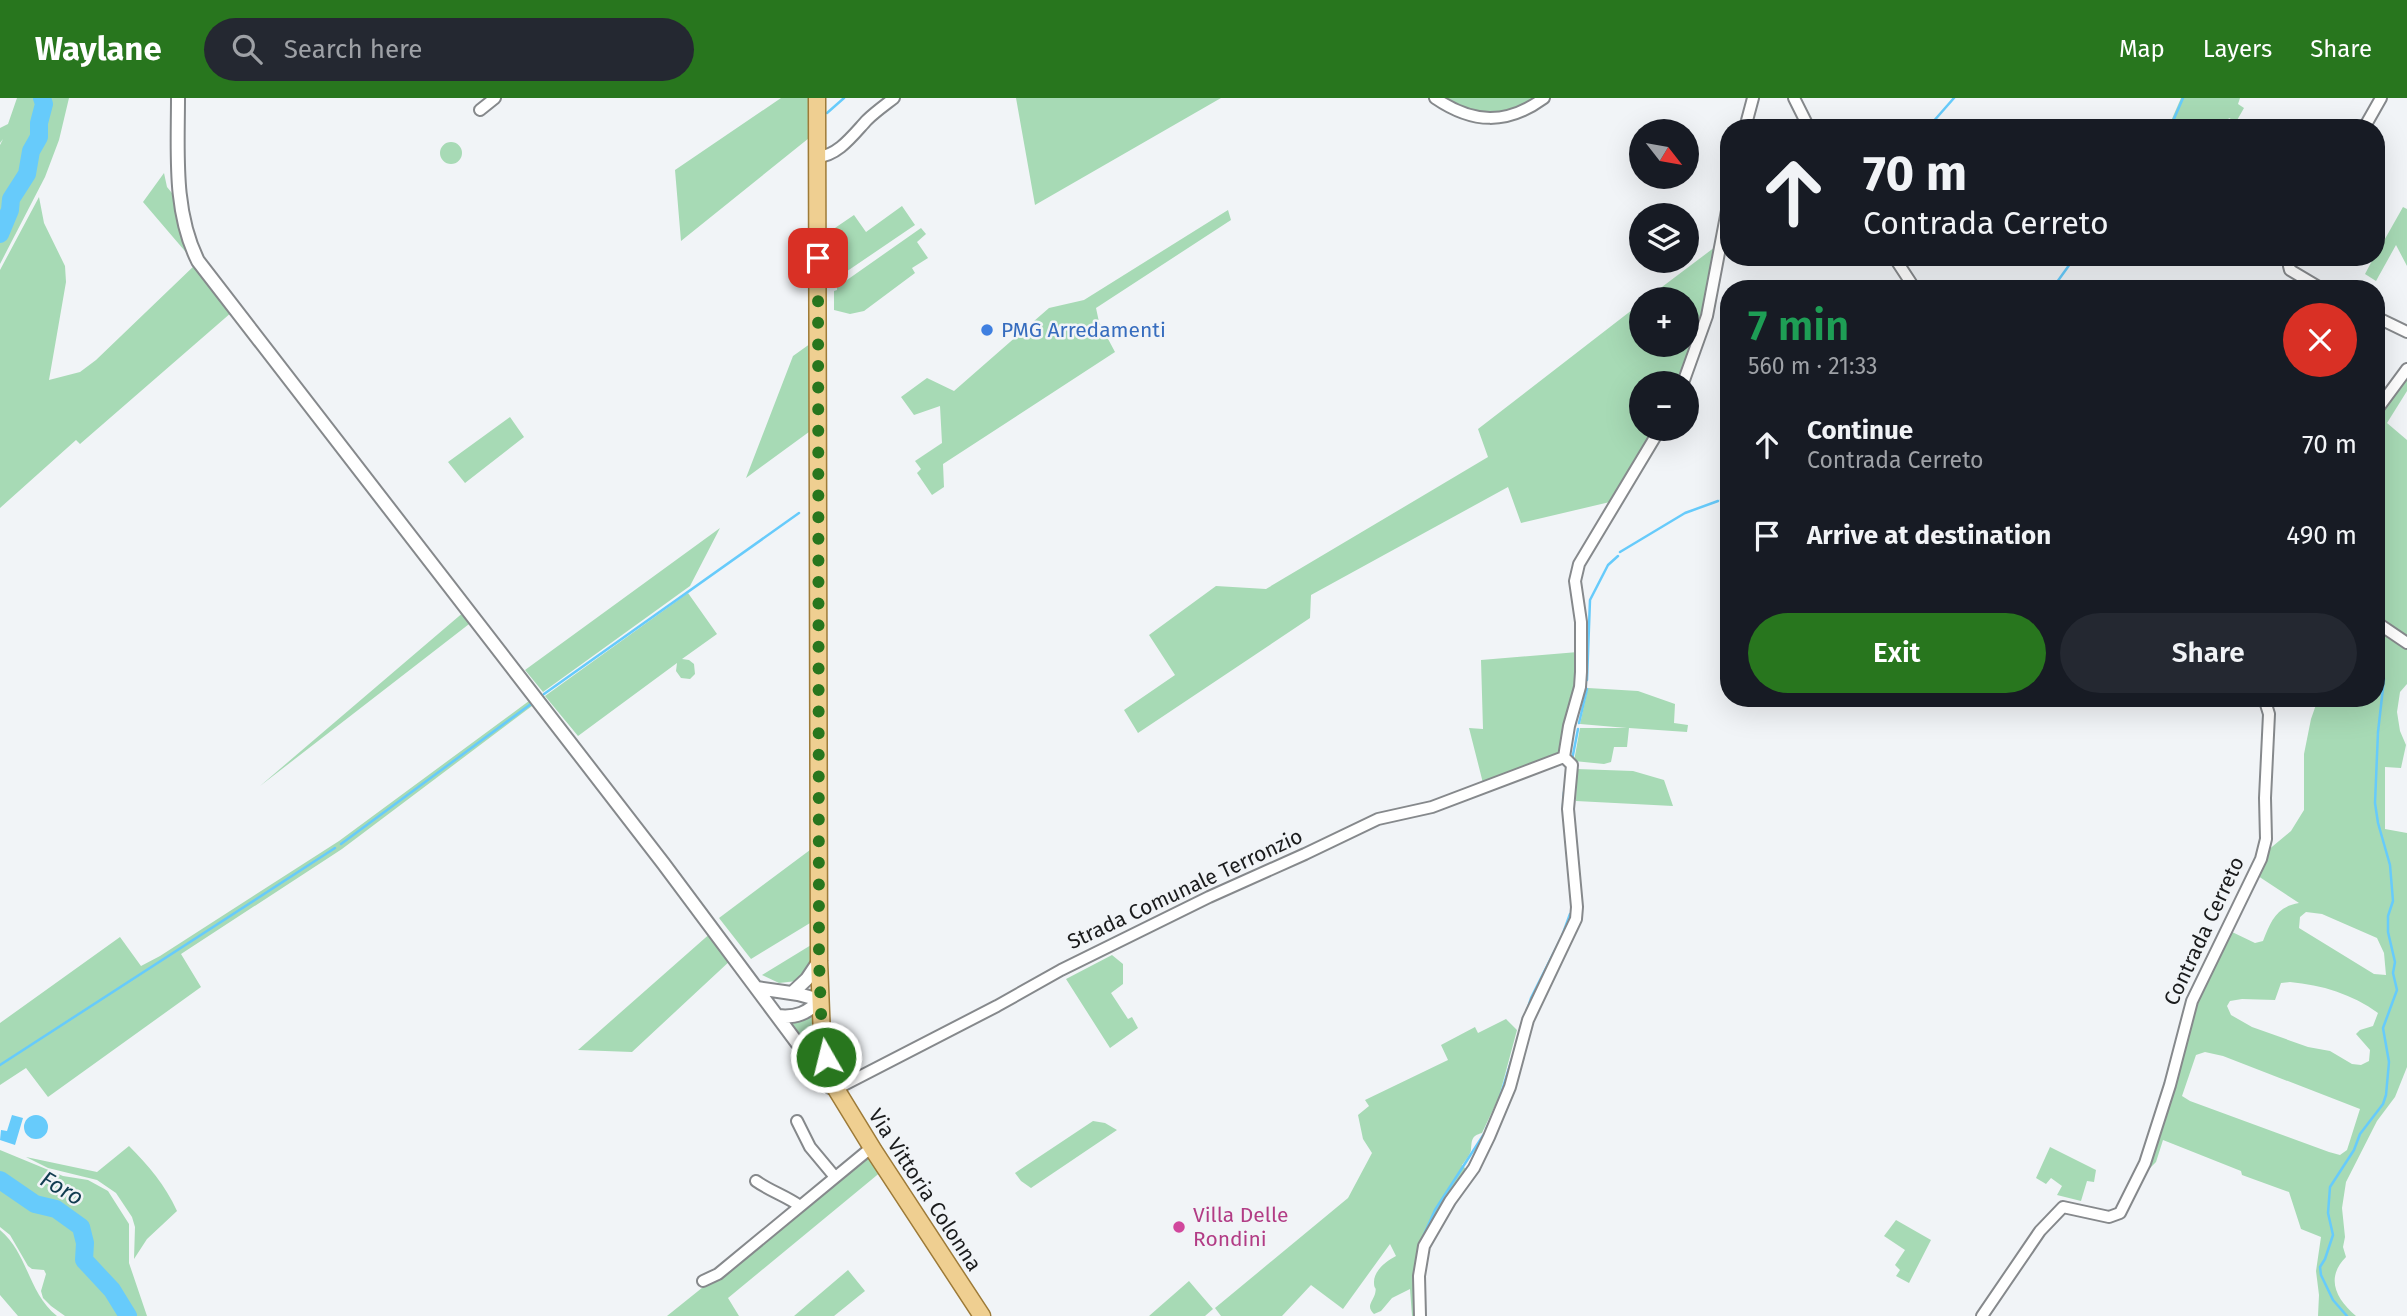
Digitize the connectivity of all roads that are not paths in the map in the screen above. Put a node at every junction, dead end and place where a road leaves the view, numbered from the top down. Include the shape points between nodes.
1 (178, 98) edge
2 (495, 98) edge
3 (817, 98) edge
4 (894, 98) edge
5 (1435, 98) edge
6 (1544, 98) edge
7 (1753, 98) edge
8 (1794, 98) edge
9 (2381, 98) edge
10 (480, 110) dead end
11 (1747, 119) edge
12 (1805, 119) edge
13 (2369, 119) edge
14 (817, 157) junction
15 (1720, 247) edge
16 (2289, 266) edge
17 (2307, 280) edge
18 (2385, 321) edge
19 (2407, 332) edge
20 (2407, 369) edge
21 (1688, 371) edge
22 (2385, 399) edge
23 (1653, 441) edge
24 (2385, 628) edge
25 (2407, 643) edge
26 (2267, 707) edge
27 (1564, 757) junction
28 (819, 961) junction
29 (757, 988) junction
30 (792, 993) junction
31 (820, 1000) junction
32 (778, 1016) junction
33 (836, 1089) junction
34 (797, 1121) dead end
35 (872, 1147) junction
36 (835, 1177) junction
37 (756, 1181) dead end
38 (800, 1206) junction
39 (703, 1281) dead end
40 (982, 1316) edge
41 (1420, 1316) edge
42 (1982, 1316) edge

1 - 29 street via 181,208 187,240 198,261
2 - 10 street
3 - 14 main road
4 - 14 street via 828,156
5 - 6 street via 1466,115 1494,118 1519,113
7 - 11 street
8 - 12 street
9 - 13 street
14 - 28 main road
15 - 21 street via 1707,316
16 - 17 street
18 - 19 street
20 - 22 street
23 - 27 street via 1579,564 1574,581 1581,622 1581,672
24 - 25 street
26 - 42 street, Contrada Cerreto via 2266,839 2261,859 2192,1001 2145,1163 2120,1213 2109,1217 2063,1207 2040,1231
27 - 33 street, Strada Comunale Terronzio via 1432,807 1378,818 1061,970
27 - 41 street via 1572,765 1568,809 1576,919 1528,1020 1510,1087 1489,1138 1424,1246
28 - 30 street
28 - 31 main road, Via Vittoria Colonna
29 - 30 street
29 - 32 street
30 - 31 street
31 - 32 street via 799,1016
31 - 33 main road, Via Vittoria Colonna via 824,1047
32 - 33 street
33 - 35 main road, Via Vittoria Colonna
34 - 36 street
35 - 36 street
35 - 40 main road, Via Vittoria Colonna
36 - 38 street
37 - 38 street
38 - 39 street via 718,1274

